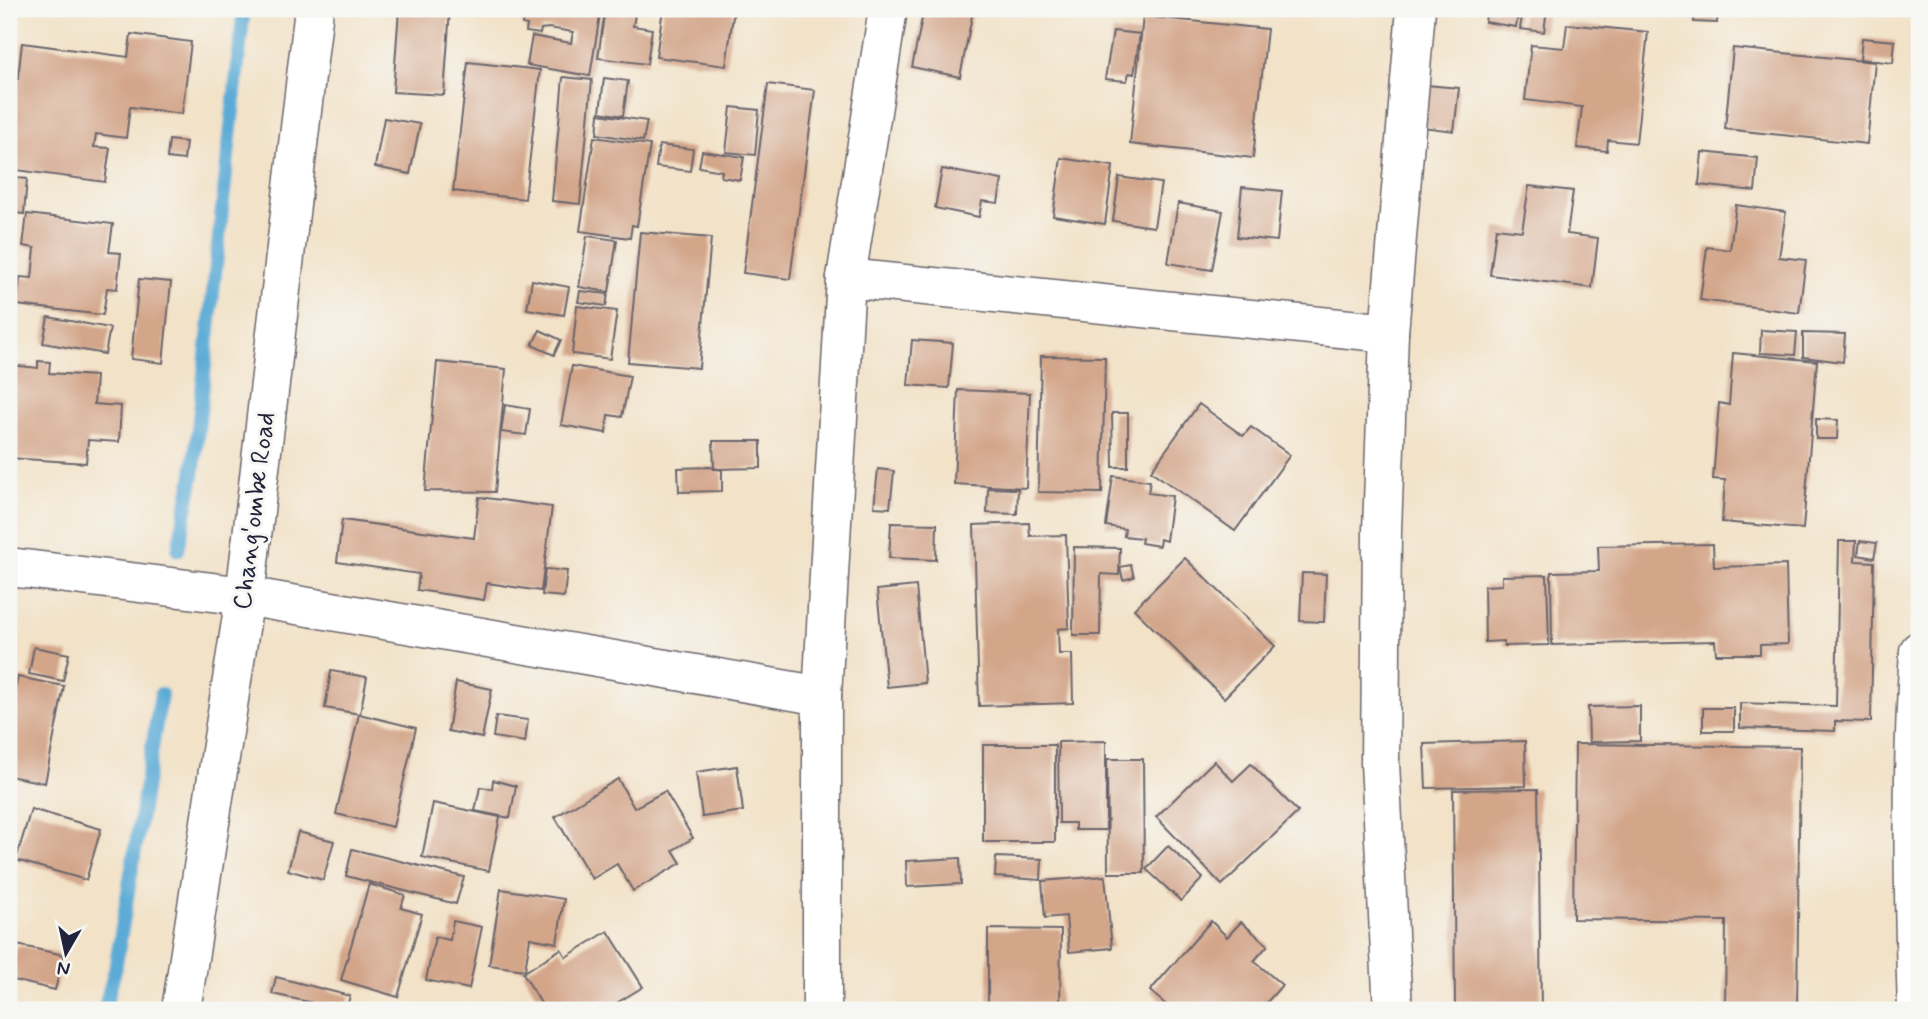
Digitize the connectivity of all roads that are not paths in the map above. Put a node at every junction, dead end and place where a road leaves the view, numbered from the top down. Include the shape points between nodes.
1 (314, 9) edge
2 (888, 9) edge
3 (1416, 9) edge
4 (846, 278) junction
5 (1389, 333) junction
6 (9, 567) edge
7 (245, 596) junction
8 (1919, 651) edge
9 (822, 696) junction
10 (181, 1010) edge
11 (822, 1010) edge
12 (1393, 1010) edge
13 (1917, 1010) edge

1 - 7 street, Chang'ombe Road
2 - 4 street
3 - 5 street
4 - 5 street
4 - 9 street
5 - 12 street via 1380,763
6 - 7 street
7 - 9 street
7 - 10 street, Chang'ombe Road
8 - 13 street via 1913,898
9 - 11 street

